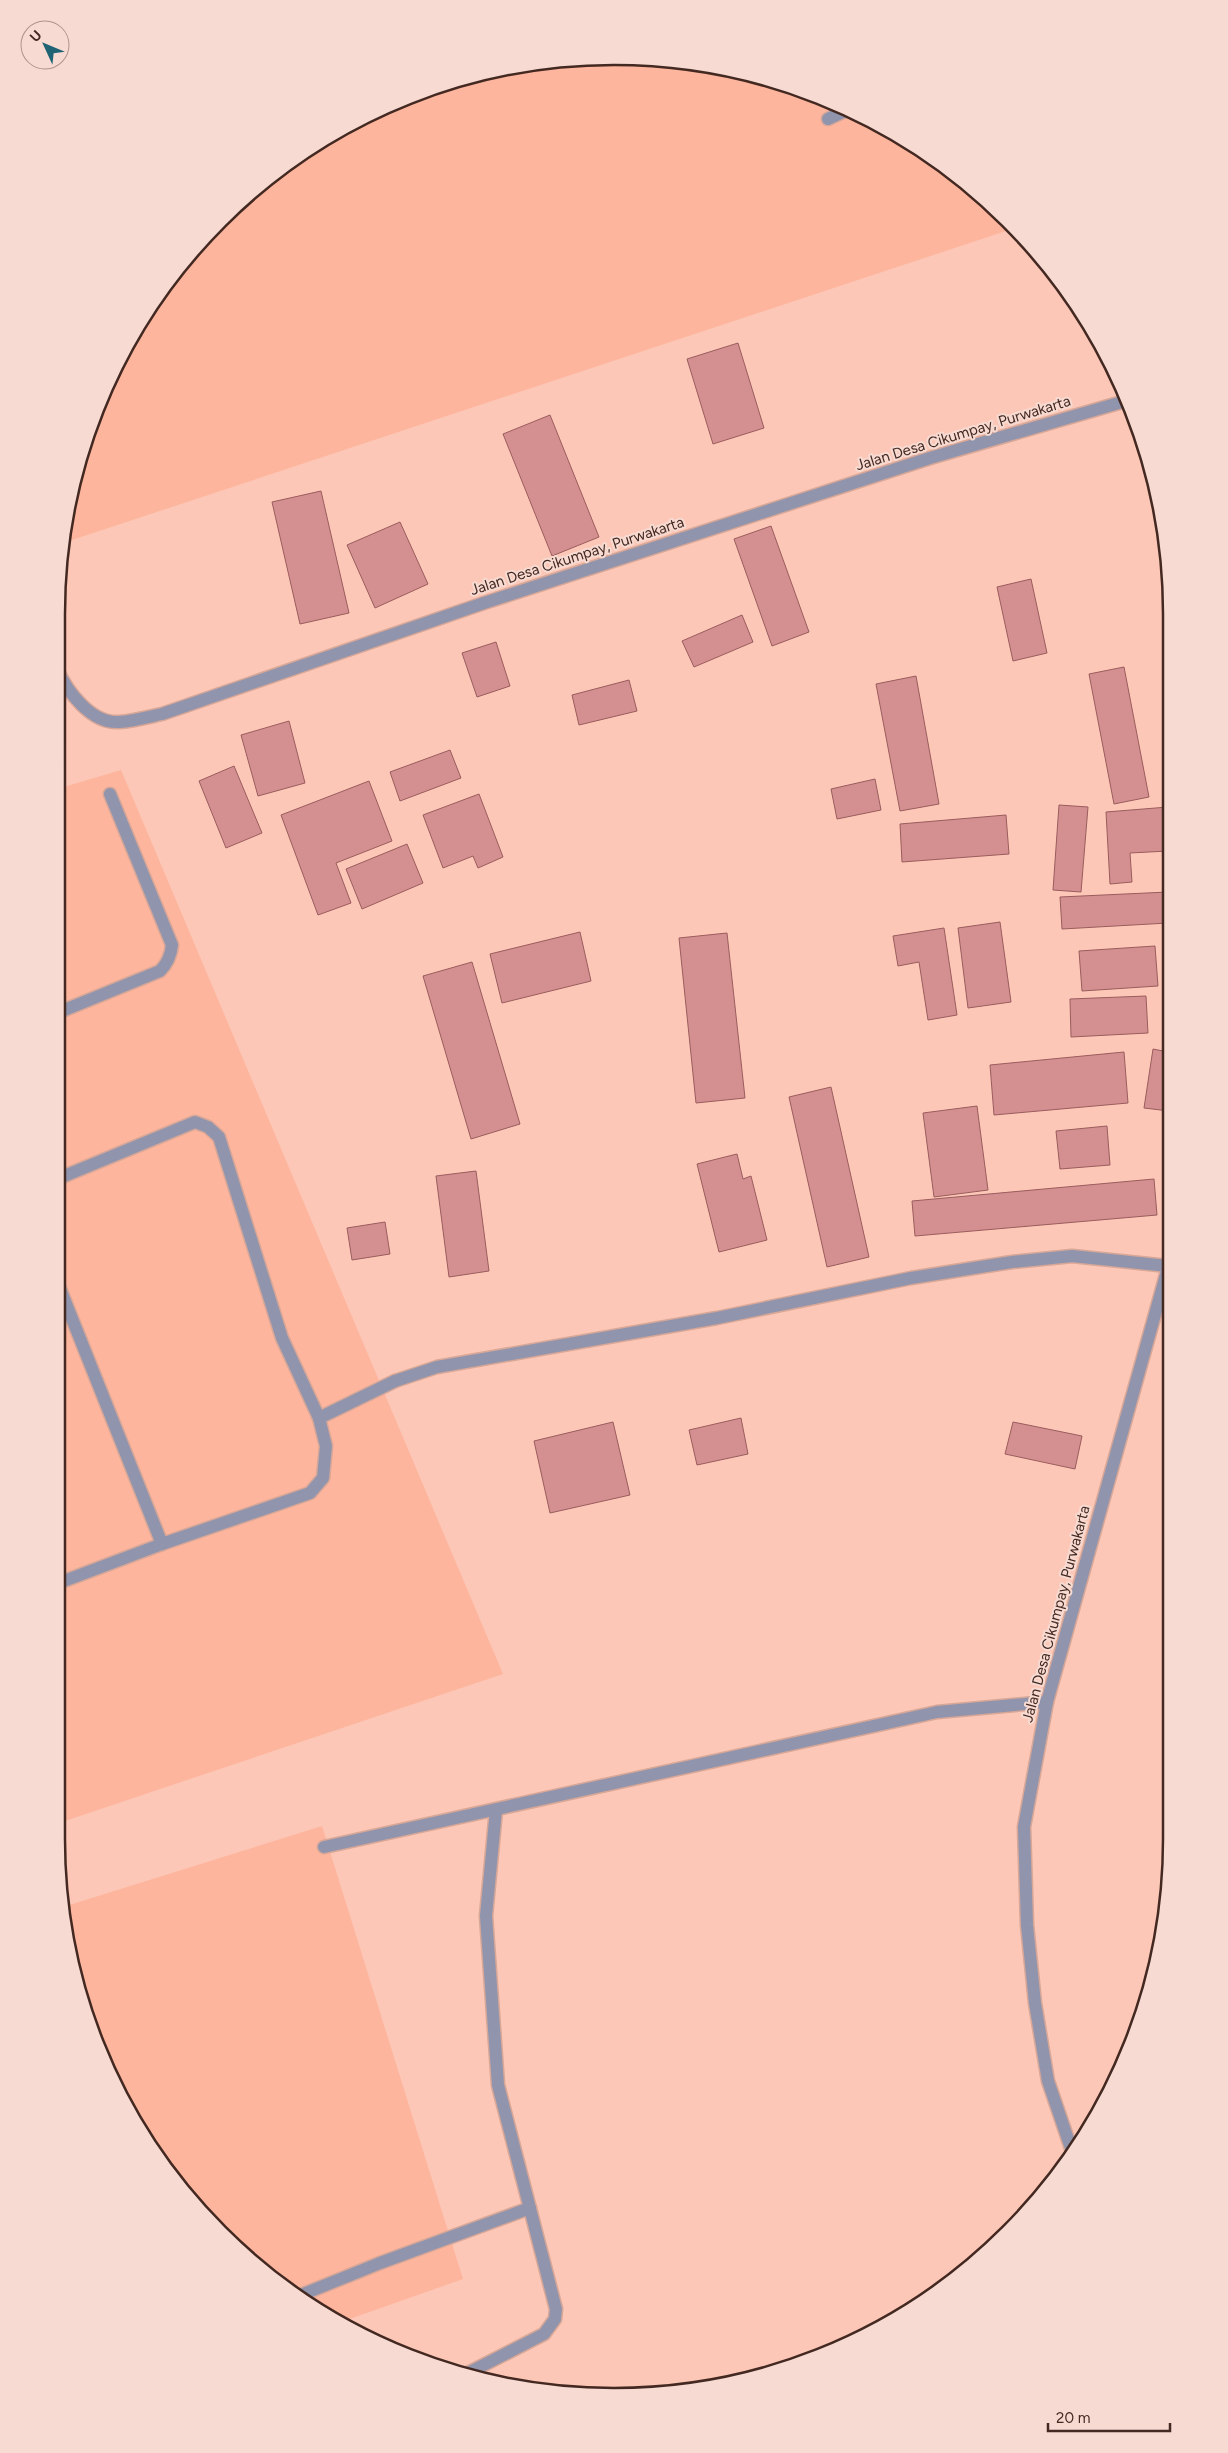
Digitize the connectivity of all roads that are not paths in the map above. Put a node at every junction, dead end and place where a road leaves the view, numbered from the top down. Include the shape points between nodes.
1 (839, 114) edge
2 (828, 119) dead end
3 (1120, 403) edge
4 (65, 687) edge
5 (110, 794) dead end
6 (65, 1010) edge
7 (65, 1175) edge
8 (1163, 1264) edge
9 (1163, 1286) edge
10 (65, 1301) edge
11 (319, 1418) junction
12 (162, 1544) junction
13 (65, 1581) edge
14 (1047, 1702) junction
15 (496, 1810) junction
16 (324, 1847) dead end
17 (1070, 2144) edge
18 (530, 2208) junction
19 (306, 2293) edge
20 (475, 2370) edge

1 - 2 street
3 - 4 street, Jalan Desa Cikumpay, Purwakarta via 930,458 484,603 162,714 117,722 98,718
5 - 6 street via 172,945 171,952 160,971
7 - 11 street via 195,1122 208,1127 219,1138 282,1338
8 - 11 street via 1072,1256 911,1278 717,1318 437,1368 395,1381
9 - 14 street, Jalan Desa Cikumpay, Purwakarta
10 - 12 street
11 - 12 street via 326,1446 324,1478 310,1493
12 - 13 street
14 - 15 street via 937,1712
14 - 17 street, Jalan Desa Cikumpay, Purwakarta via 1024,1827 1027,1925 1048,2081
15 - 16 street
15 - 18 street via 486,1916 498,2085
18 - 19 street
18 - 20 street via 555,2304 555,2319 544,2334

